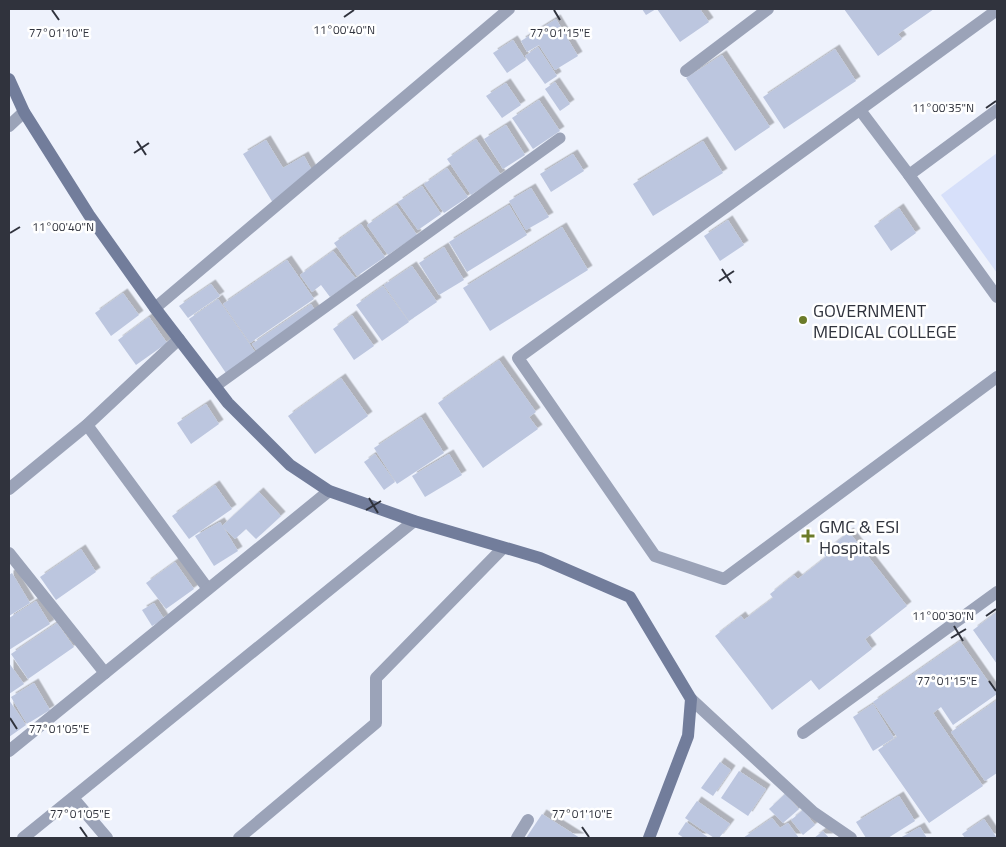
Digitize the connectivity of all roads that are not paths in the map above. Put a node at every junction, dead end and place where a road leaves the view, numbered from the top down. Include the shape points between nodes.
1 (510, 9) edge
2 (768, 9) edge
3 (997, 10) edge
4 (686, 71) dead end
5 (9, 79) edge
6 (860, 110) junction
7 (997, 110) edge
8 (24, 112) junction
9 (9, 126) edge
10 (560, 138) dead end
11 (908, 176) junction
12 (997, 297) edge
13 (155, 308) junction
14 (179, 339) junction
15 (997, 377) edge
16 (216, 386) junction
17 (87, 425) junction
18 (9, 489) edge
19 (329, 491) junction
20 (414, 520) junction
21 (503, 548) junction
22 (9, 553) edge
23 (208, 589) junction
24 (997, 592) edge
25 (105, 673) junction
26 (691, 700) junction
27 (803, 733) dead end
28 (9, 751) edge
29 (73, 798) junction
30 (528, 820) dead end
31 (23, 838) edge
32 (107, 838) edge
33 (239, 838) edge
34 (517, 838) edge
35 (649, 838) edge
36 (850, 838) edge

1 - 13 street
2 - 4 street
3 - 6 street
5 - 8 street
6 - 11 street
6 - 15 street via 518,358 655,556 724,579
7 - 11 street
8 - 9 street
8 - 13 street via 89,216
10 - 16 lane
11 - 12 street
13 - 14 street
14 - 16 street
14 - 17 street
16 - 19 street via 247,424 290,465
17 - 18 street
17 - 23 street
19 - 20 street
19 - 23 street
20 - 21 street
20 - 29 street
21 - 26 street via 540,558 630,597
21 - 33 street via 376,678 376,723
22 - 25 street
23 - 25 street
24 - 27 street
25 - 28 street
26 - 35 street via 688,736
26 - 36 street via 814,812
29 - 31 street
29 - 32 street
30 - 34 street

